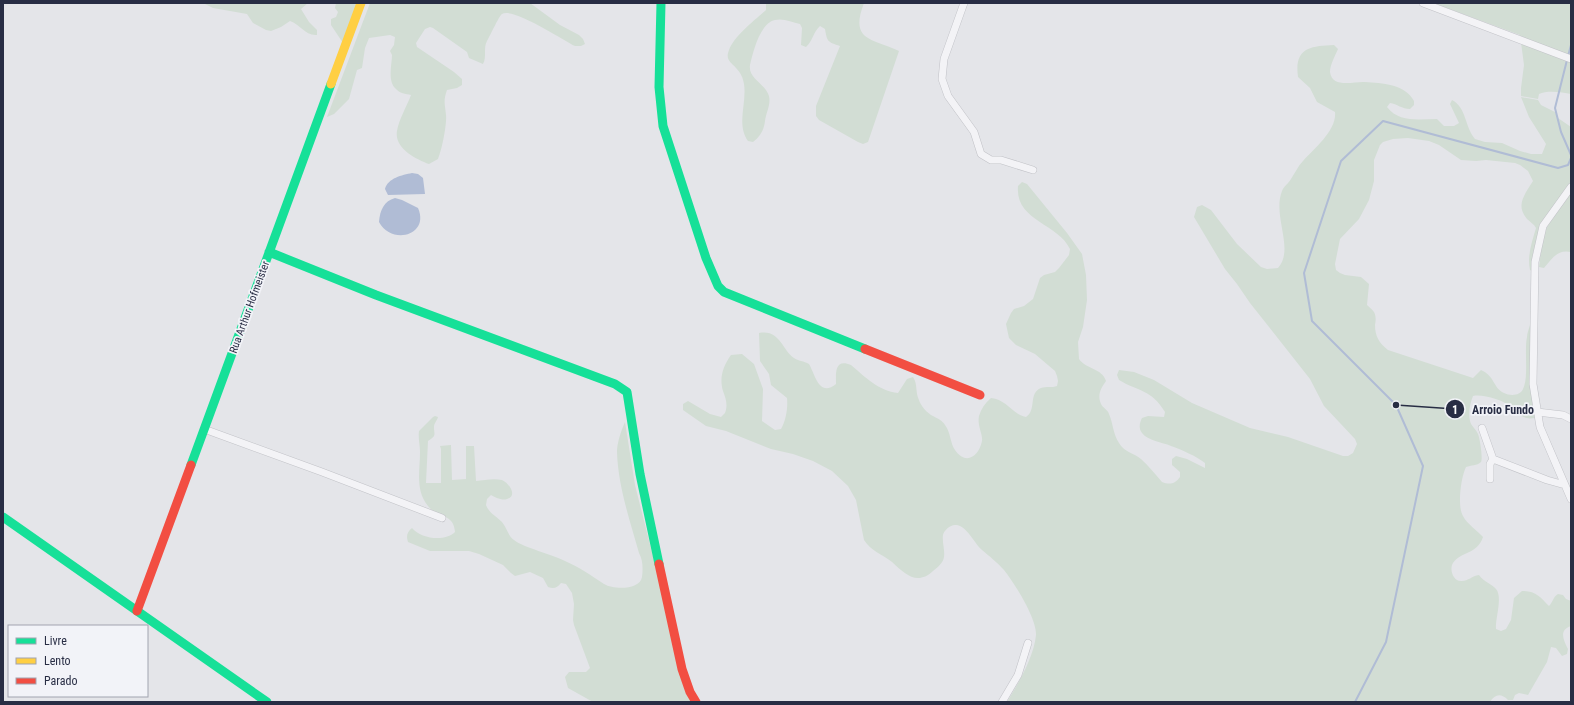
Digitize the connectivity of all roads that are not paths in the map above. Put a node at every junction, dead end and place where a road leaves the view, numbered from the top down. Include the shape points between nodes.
1 (361, 3) edge
2 (661, 3) edge
3 (964, 3) edge
4 (1423, 3) edge
5 (1568, 58) edge
6 (1033, 170) dead end
7 (1571, 187) edge
8 (269, 252) junction
9 (980, 395) dead end
10 (1537, 412) junction
11 (1571, 419) edge
12 (1482, 428) dead end
13 (204, 430) junction
14 (1493, 459) junction
15 (1490, 479) dead end
16 (1565, 484) junction
17 (1571, 499) edge
18 (3, 516) edge
19 (442, 518) dead end
20 (137, 611) junction
21 (1028, 643) dead end
22 (267, 702) edge
23 (696, 702) edge
24 (1002, 702) edge

1 - 8 street, Rua Arthur Hofmeister
2 - 9 street via 660,87 663,126 706,258 718,286 724,292
3 - 6 street via 944,60 942,79 948,96 974,132 981,154 991,160 1001,160
4 - 5 street
7 - 10 street via 1543,226 1535,262 1533,384
8 - 13 street, Rua Arthur Hofmeister
8 - 23 street via 376,295 615,384 627,392 632,435 659,567 682,666
10 - 11 street via 1563,415
10 - 16 street via 1540,427
12 - 14 street
13 - 19 street
13 - 20 street, Rua Arthur Hofmeister
14 - 15 street via 1490,464
14 - 16 street via 1547,480
16 - 17 street
18 - 20 street
20 - 22 street
21 - 24 street via 1018,675

